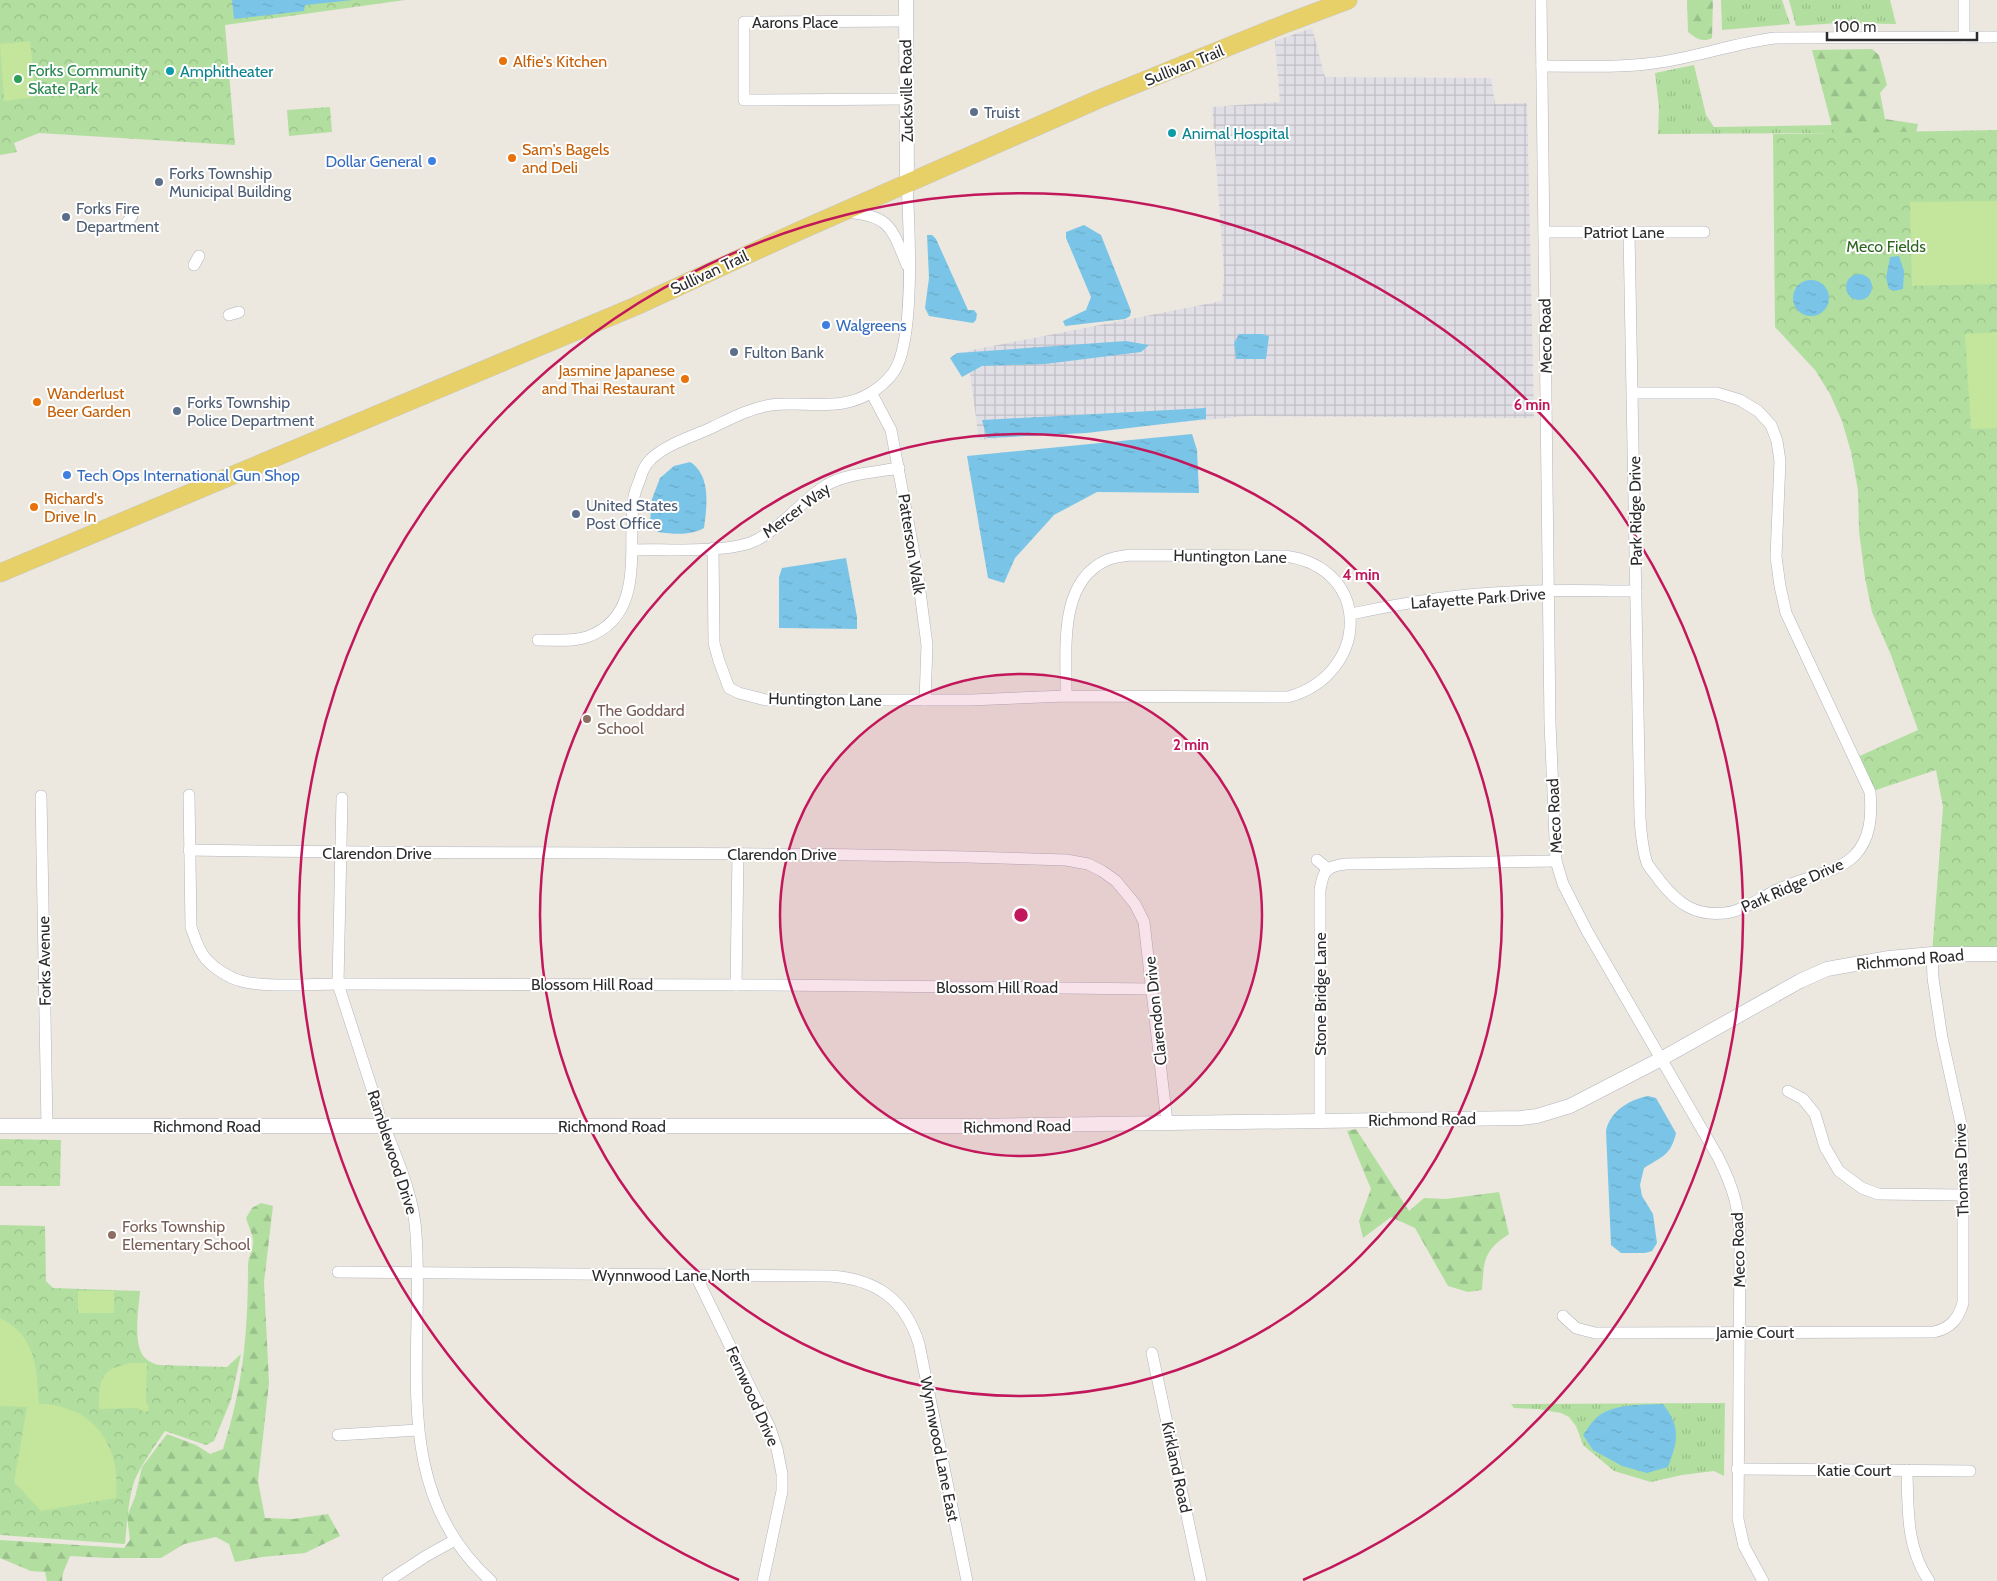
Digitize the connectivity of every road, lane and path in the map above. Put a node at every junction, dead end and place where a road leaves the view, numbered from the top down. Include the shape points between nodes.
1 (906, 0) edge
2 (1348, 0) edge
3 (1541, 0) edge
4 (1964, 0) edge
5 (906, 22) junction
6 (1964, 37) junction
7 (1997, 37) edge
8 (1542, 66) junction
9 (906, 98) junction
10 (907, 183) junction
11 (842, 212) junction
12 (1544, 232) junction
13 (1629, 232) junction
14 (1704, 232) dead end
15 (909, 272) junction
16 (1633, 393) junction
17 (872, 394) junction
18 (899, 468) junction
19 (713, 548) junction
20 (633, 550) junction
21 (0, 573) edge
22 (1636, 591) junction
23 (1549, 592) junction
24 (1351, 614) junction
25 (538, 640) dead end
26 (1066, 696) junction
27 (925, 700) junction
28 (189, 795) dead end
29 (41, 796) dead end
30 (342, 798) dead end
31 (189, 850) junction
32 (342, 853) junction
33 (738, 854) junction
34 (1316, 860) dead end
35 (1556, 861) junction
36 (1328, 869) junction
37 (1932, 954) junction
38 (1997, 954) edge
39 (338, 984) junction
40 (736, 985) junction
41 (1152, 989) junction
42 (1661, 1059) junction
43 (1788, 1090) dead end
44 (1320, 1121) junction
45 (1167, 1123) junction
46 (0, 1126) edge
47 (47, 1126) junction
48 (382, 1126) junction
49 (1962, 1195) junction
50 (338, 1272) dead end
51 (418, 1273) junction
52 (696, 1276) junction
53 (1563, 1316) dead end
54 (908, 1319) joint
55 (1952, 1325) joint
56 (1739, 1332) junction
57 (1152, 1353) dead end
58 (418, 1430) junction
59 (338, 1435) dead end
60 (1738, 1469) junction
61 (1907, 1470) junction
62 (1970, 1471) dead end
63 (455, 1540) junction
64 (388, 1581) edge
65 (491, 1581) edge
66 (763, 1581) edge
67 (967, 1581) edge
68 (1200, 1581) edge
69 (1763, 1581) edge
70 (1929, 1581) edge

1 - 5 street, Zucksville Road
2 - 10 main road, Sullivan Trail via 1107,96
3 - 8 street, Meco Road
4 - 6 street
5 - 9 street, Zucksville Road
5 - 9 street, Aarons Place via 744,22 744,100
6 - 7 street
6 - 8 street via 1775,38 1654,63
8 - 12 street, Meco Road
9 - 10 street, Zucksville Road
10 - 11 main road, Sullivan Trail
10 - 15 street
11 - 15 street via 869,214 883,221 894,235
11 - 21 main road, Sullivan Trail via 636,306
12 - 13 street, Patriot Lane
12 - 23 street, Meco Road
13 - 14 street, Patriot Lane
13 - 16 street, Park Ridge Drive
15 - 17 street via 904,348 894,373
16 - 22 street, Park Ridge Drive
16 - 22 street, Park Ridge Drive via 1717,393 1740,400 1758,411 1771,425 1780,461 1776,557 1786,612 1870,792 1872,814 1868,832 1853,857 1726,913 1706,913 1686,907 1672,896 1648,865 1642,847
17 - 18 street, Patterson Walk via 891,430
17 - 20 street via 843,403 769,405 742,413 658,454 644,466 634,496
18 - 19 street, Mercer Way via 838,479 825,485 766,534 751,542
18 - 27 street, Patterson Walk via 925,624
19 - 20 street, Mercer Way
19 - 27 street, Huntington Lane via 714,643 729,688 779,701
20 - 25 street via 629,589 615,617 607,625 586,637
22 - 23 street, Lafayette Park Drive
23 - 24 street, Lafayette Park Drive via 1459,596
23 - 35 street, Meco Road
24 - 26 street, Huntington Lane via 1350,634 1334,670 1300,694 1288,697
24 - 26 street, Huntington Lane via 1348,602 1334,579 1323,569 1299,558 1130,555 1107,560 1090,572 1070,602
26 - 27 street, Huntington Lane
28 - 31 street, Blossom Hill Road
29 - 47 street, Forks Avenue
30 - 32 street, Ramblewood Drive
31 - 32 street, Clarendon Drive
31 - 39 street, Blossom Hill Road via 191,927 205,958 213,966 241,981
32 - 33 street, Clarendon Drive
32 - 39 street, Ramblewood Drive
33 - 40 street
33 - 41 street, Clarendon Drive via 936,856 1066,860 1088,864 1116,881 1139,912 1144,922
34 - 36 street
35 - 36 street via 1346,864
35 - 42 street, Meco Road via 1563,884 1587,931
36 - 44 street, Stone Bridge Lane via 1324,872 1320,890
37 - 38 street, Richmond Road
37 - 42 street, Richmond Road via 1827,969
37 - 49 street, Thomas Drive via 1942,1038 1961,1124
39 - 40 street, Blossom Hill Road
39 - 48 street, Ramblewood Drive
40 - 41 street, Blossom Hill Road
41 - 45 street, Clarendon Drive
42 - 44 street, Richmond Road via 1570,1106 1538,1116
42 - 56 street, Meco Road via 1718,1157 1735,1197 1740,1242
43 - 49 street via 1803,1099 1815,1114 1825,1147 1839,1171 1862,1188 1878,1194
44 - 45 street, Richmond Road
45 - 48 street, Richmond Road
46 - 47 street, Richmond Road
47 - 48 street, Richmond Road
48 - 51 street, Ramblewood Drive via 400,1166 413,1212
49 - 55 street, Thomas Drive via 1963,1302
50 - 51 street, Wynnwood Lane North
51 - 52 street, Wynnwood Lane North
51 - 58 street, Ramblewood Drive
52 - 54 street, Wynnwood Lane North via 845,1277 882,1290
52 - 66 street, Fernwood Drive via 770,1428 777,1449 782,1491
53 - 56 street, Jamie Court via 1576,1328 1595,1333
54 - 67 street, Wynnwood Lane East via 918,1344
55 - 56 street, Jamie Court via 1934,1332
56 - 60 street, Meco Road
57 - 68 street, Kirkland Road
58 - 59 street
58 - 63 street, Ramblewood Drive via 434,1497
60 - 61 street, Katie Court
60 - 69 street, Meco Road via 1738,1519 1744,1546
61 - 62 street, Katie Court
61 - 70 street via 1914,1555
63 - 64 street
63 - 65 street, Ramblewood Drive

